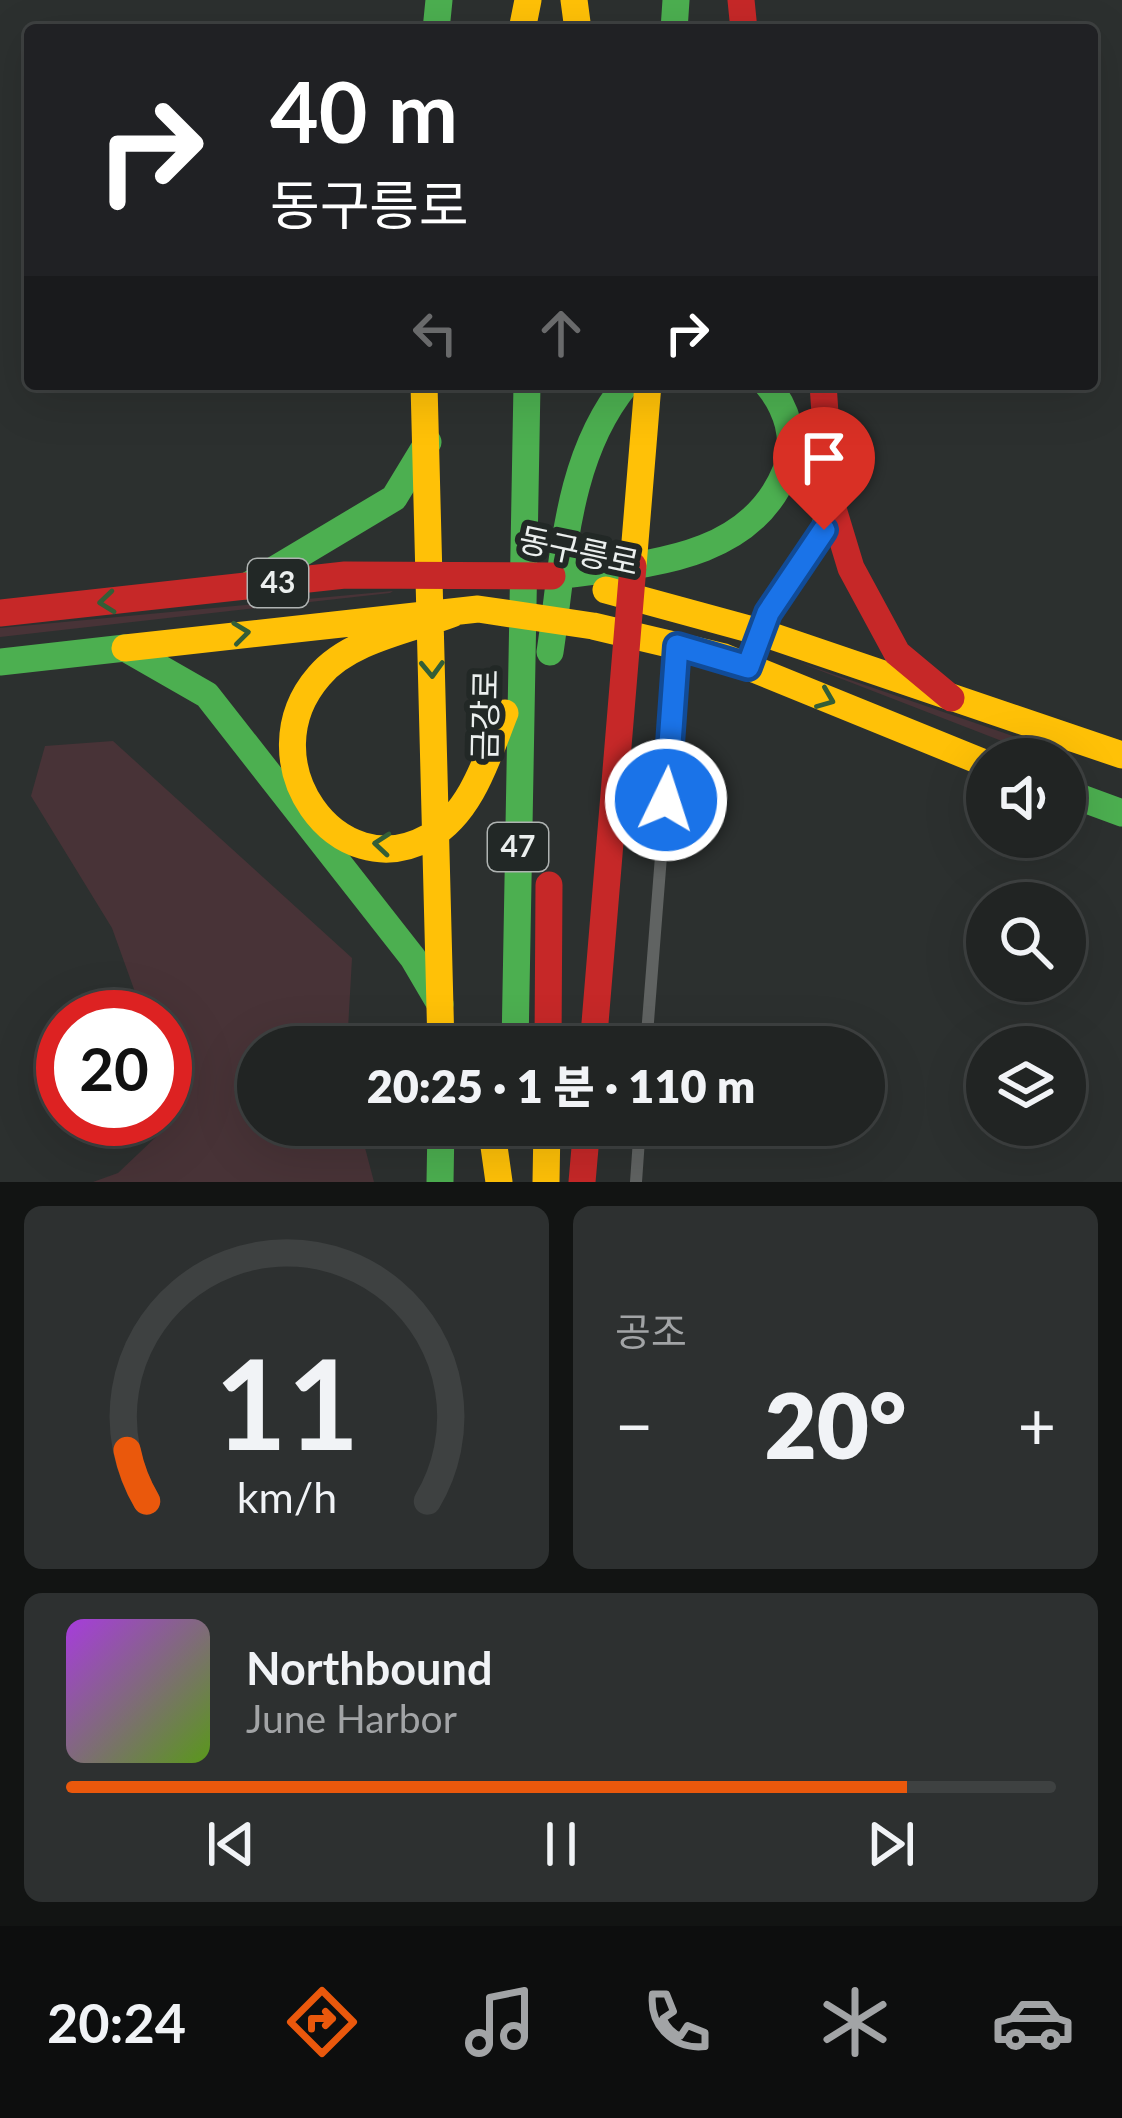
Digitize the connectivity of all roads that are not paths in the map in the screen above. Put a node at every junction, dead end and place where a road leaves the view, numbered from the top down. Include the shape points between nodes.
1 (424, 390) edge
2 (449, 390) edge
3 (528, 390) edge
4 (554, 390) edge
5 (622, 390) edge
6 (648, 390) edge
7 (771, 390) edge
8 (792, 390) edge
9 (823, 390) edge
10 (826, 463) junction
11 (831, 502) junction
12 (550, 514) junction
13 (557, 576) junction
14 (247, 586) junction
15 (460, 610) junction
16 (0, 613) edge
17 (760, 632) junction
18 (677, 646) junction
19 (124, 648) junction
20 (522, 648) junction
21 (0, 662) edge
22 (748, 667) junction
23 (951, 698) junction
24 (550, 699) dead end
25 (966, 755) edge
26 (1122, 755) edge
27 (1086, 800) edge
28 (1122, 813) edge
29 (549, 861) dead end
30 (440, 1026) edge
31 (453, 1026) edge
32 (515, 1026) edge
33 (548, 1026) edge
34 (595, 1026) edge
35 (648, 1026) edge
36 (441, 1146) edge
37 (494, 1146) edge
38 (514, 1146) edge
39 (547, 1146) edge
40 (585, 1146) edge
41 (638, 1146) edge
42 (440, 1182) edge
43 (500, 1182) edge
44 (513, 1182) edge
45 (546, 1182) edge
46 (582, 1182) edge
47 (635, 1182) edge

1 -> 30 main road
2 - 14 main road via 394,497
3 - 12 main road, 금강로 / 47
4 - 12 main road, 금강로 / 47
5 - 12 main road
6 - 34 main road
7 - 13 main road, 43 via 785,410 791,451 776,495 751,524 698,554
8 - 10 main road
9 - 10 main road
10 - 11 main road
11 - 17 main road via 815,547
11 - 23 main road via 851,568 897,653
12 - 20 main road, 금강로 / 47
12 - 24 main road, 금강로
13 - 14 main road, 동구릉로 / 43 via 399,569
13 - 17 main road, 동구릉로
14 -> 16 main road, 동구릉로 / 43
15 - 18 main road
19 -> 15 main road
20 -> 15 main road via 494,754 458,819 434,838 394,848 333,834 306,808 291,768 298,700 336,660
17 - 22 main road
17 - 23 main road, 동구릉로
18 - 22 main road
18 - 35 lane
19 - 21 main road
19 - 31 main road via 207,695 413,958
20 - 32 main road, 금강로 / 47
22 -> 25 main road
23 - 26 main road, 동구릉로
27 - 28 main road
29 - 33 main road
36 - 42 main road
37 - 43 main road
38 - 44 main road
39 - 45 main road
40 - 46 main road
41 - 47 lane

